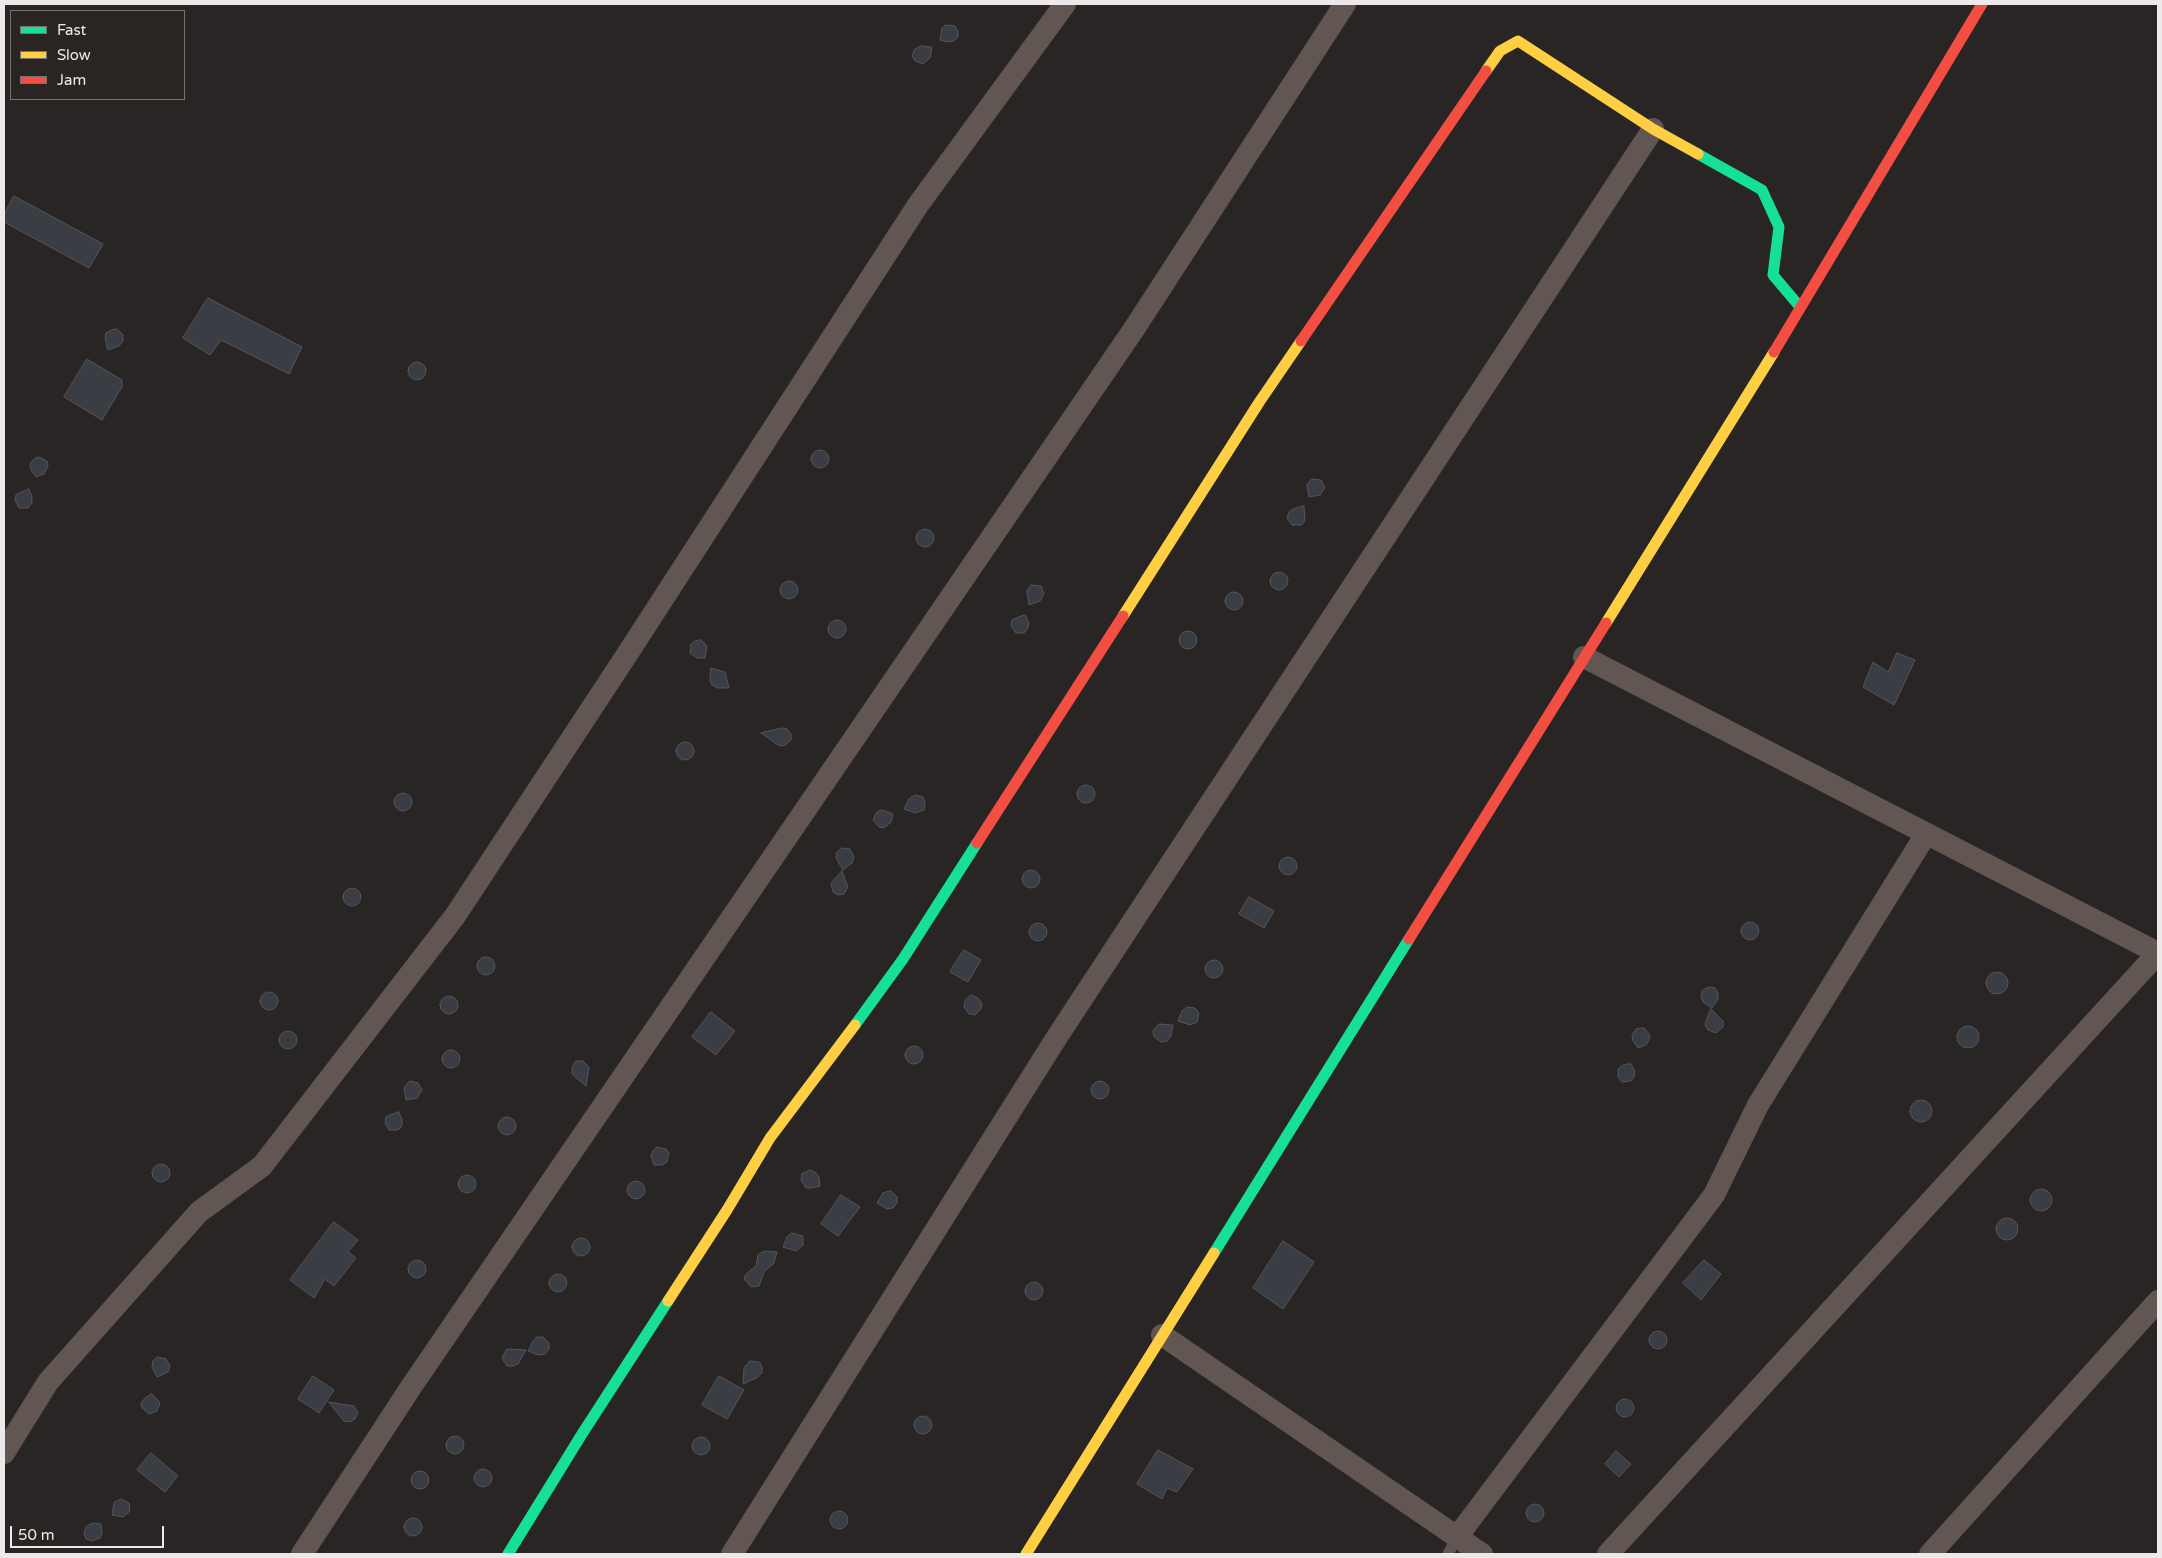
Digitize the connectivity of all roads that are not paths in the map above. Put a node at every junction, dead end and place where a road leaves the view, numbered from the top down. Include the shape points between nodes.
1 (1065, 4) edge
2 (1345, 4) edge
3 (1982, 4) edge
4 (1653, 129) junction
5 (1800, 307) junction
6 (1584, 657) junction
7 (1926, 834) junction
8 (2158, 953) edge
9 (2158, 1301) edge
10 (1162, 1335) junction
11 (4, 1453) edge
12 (1453, 1546) edge
13 (302, 1554) edge
14 (508, 1554) edge
15 (732, 1554) edge
16 (1026, 1554) edge
17 (1482, 1554) edge
18 (1608, 1554) edge
19 (1930, 1554) edge

1 - 11 street via 918,205 455,916 262,1166 199,1212 48,1382
2 - 13 street via 1134,329 411,1387
3 - 5 street
4 - 5 street via 1762,190 1779,227 1773,275
4 - 14 street via 1518,41 1500,51 1260,401 903,959 770,1138
4 - 15 street via 1057,1037
5 - 6 street
6 - 7 street
6 - 10 street
7 - 8 street
7 - 12 street via 1758,1105 1714,1195
8 - 18 street
9 - 19 street
10 - 12 street
10 - 16 street
12 - 17 street

